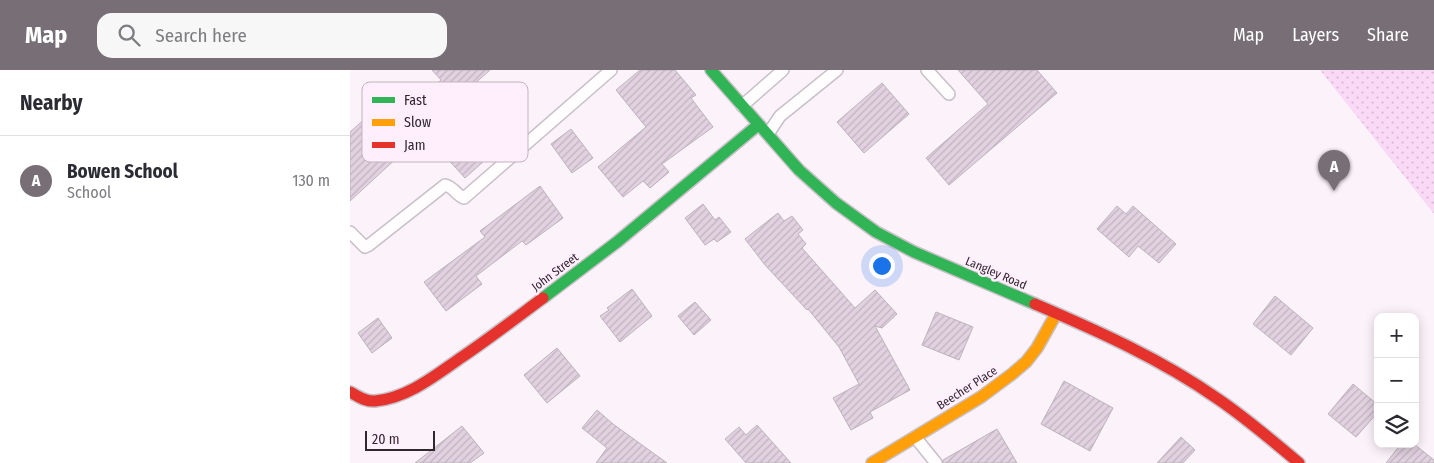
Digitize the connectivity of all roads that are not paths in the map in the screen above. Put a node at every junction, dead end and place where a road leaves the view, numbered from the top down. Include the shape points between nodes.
1 (611, 70) edge
2 (711, 70) edge
3 (783, 70) edge
4 (837, 70) edge
5 (927, 70) edge
6 (948, 94) dead end
7 (742, 106) junction
8 (758, 125) junction
9 (768, 136) junction
10 (528, 142) edge
11 (505, 162) edge
12 (350, 232) edge
13 (1056, 314) junction
14 (350, 392) edge
15 (915, 437) junction
16 (872, 463) edge
17 (936, 463) edge
18 (1299, 463) edge

1 - 10 lane
2 - 7 street, Langley Road
3 - 7 lane
4 - 9 lane via 780,116
5 - 6 lane
7 - 8 street, Langley Road
8 - 9 street, Langley Road
8 - 14 street, John Street via 609,248 492,337 426,382 400,395 374,401
9 - 13 street, Langley Road via 817,186 876,232
11 - 12 lane via 464,198 451,186 445,185 369,246 365,247
13 - 15 street, Beecher Place via 1026,362 981,397
13 - 18 street, Langley Road via 1130,347 1206,390
15 - 16 street, Beecher Place
15 - 17 lane

